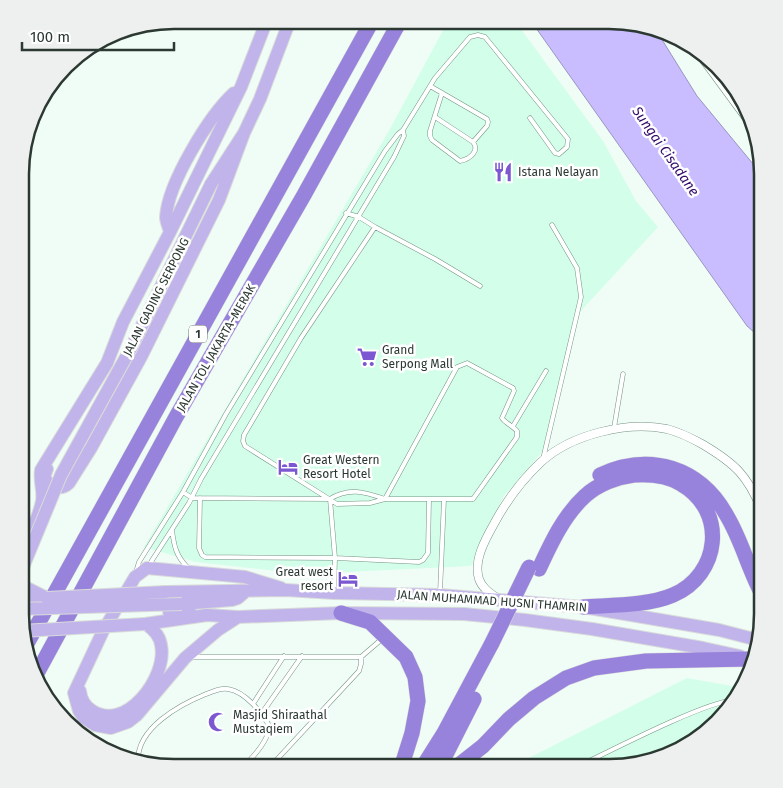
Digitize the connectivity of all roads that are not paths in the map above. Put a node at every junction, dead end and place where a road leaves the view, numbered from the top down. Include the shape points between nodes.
1 (264, 29) edge
2 (287, 29) edge
3 (367, 29) edge
4 (395, 29) edge
5 (714, 73) edge
6 (430, 86) junction
7 (442, 93) junction
8 (736, 103) edge
9 (435, 117) junction
10 (530, 118) dead end
11 (403, 130) junction
12 (244, 133) junction
13 (473, 142) junction
14 (346, 213) junction
15 (359, 217) junction
16 (552, 225) dead end
17 (375, 227) junction
18 (480, 286) dead end
19 (546, 371) dead end
20 (623, 374) dead end
21 (513, 426) junction
22 (613, 430) junction
23 (54, 447) junction
24 (542, 461) junction
25 (183, 492) junction
26 (754, 494) edge
27 (192, 498) junction
28 (200, 498) junction
29 (444, 498) junction
30 (330, 499) junction
31 (385, 499) junction
32 (429, 499) junction
33 (172, 530) junction
34 (29, 537) edge
35 (29, 553) edge
36 (335, 558) junction
37 (147, 568) junction
38 (534, 568) junction
39 (192, 572) junction
40 (754, 576) edge
41 (135, 577) junction
42 (29, 589) edge
43 (286, 590) junction
44 (245, 592) junction
45 (334, 593) junction
46 (440, 595) junction
47 (47, 598) junction
48 (29, 599) edge
49 (500, 600) junction
50 (583, 607) junction
51 (29, 609) edge
52 (341, 613) junction
53 (29, 616) edge
54 (172, 616) junction
55 (238, 616) junction
56 (146, 624) junction
57 (30, 631) edge
58 (31, 636) edge
59 (386, 636) junction
60 (752, 638) edge
61 (497, 643) junction
62 (284, 656) junction
63 (302, 656) junction
64 (361, 656) junction
65 (185, 658) junction
66 (747, 658) edge
67 (747, 659) edge
68 (40, 669) edge
69 (79, 681) junction
70 (725, 701) edge
71 (253, 704) junction
72 (262, 713) junction
73 (138, 754) edge
74 (251, 759) edge
75 (277, 759) edge
76 (404, 759) edge
77 (428, 759) edge
78 (443, 759) edge
79 (466, 759) edge
80 (594, 759) edge

1 - 23 main road, JALAN GADING SERPONG via 241,87 123,322 107,363
2 - 12 main road, JALAN GADING SERPONG
3 - 58 highway, JALAN TOL JAKARTA–MERAK / 1
4 - 68 highway, JALAN TOL JAKARTA–MERAK / 1 via 171,425
5 - 8 street
6 - 7 lane
6 - 10 lane via 470,37 482,35 568,139 568,147 556,153
6 - 11 lane
7 - 9 lane
7 - 13 lane via 487,119 487,126
9 - 13 lane
9 - 13 lane via 430,136 432,140 457,158 463,161 470,158 476,150
11 - 14 lane via 385,151
11 - 15 lane via 404,136 394,157
12 - 23 main road via 219,200 141,357 91,448 65,487 58,488 46,482 44,476
12 - 35 main road, JALAN GADING SERPONG, bridge via 211,184 131,348 64,468
14 - 15 lane
14 - 25 lane
15 - 17 lane
15 - 27 lane
16 - 24 lane via 577,268 581,296
17 - 18 lane
17 - 30 lane via 301,338 243,441 245,446
19 - 21 lane
20 - 22 lane
21 - 29 lane via 517,438 473,499
21 - 31 lane via 502,418 513,388 467,363 462,364
22 - 24 street via 579,439
22 - 26 street via 635,427 669,429 685,435 740,471
23 - 34 main road, JALAN GADING SERPONG via 41,470 42,501
24 - 49 street via 500,514 479,559 483,586
25 - 27 lane
25 - 41 lane via 139,562
27 - 28 lane
27 - 33 lane
28 - 30 lane
28 - 36 lane via 200,548 206,557
29 - 32 lane
29 - 46 lane
30 - 31 lane via 337,504
30 - 31 lane via 341,493 367,492
30 - 36 lane
31 - 32 lane
32 - 36 lane via 428,553 423,560
33 - 37 lane
33 - 39 lane via 179,560
36 - 45 lane
37 - 39 main road
37 - 41 main road
38 - 40 highway via 540,543 563,505 586,482 620,467 654,464 685,473 720,503
38 - 50 highway via 578,502 613,480 641,475 669,478 682,484 701,501 713,538 712,552 696,580 672,596 645,603
38 - 61 highway, bridge
39 - 43 main road via 244,577
41 - 69 main road via 103,631
42 - 47 main road
43 - 44 main road, JALAN MUHAMMAD HUSNI THAMRIN
43 - 45 main road, JALAN MUHAMMAD HUSNI THAMRIN
44 - 47 main road, JALAN MUHAMMAD HUSNI THAMRIN, bridge via 194,591
44 - 51 main road, bridge via 232,600 182,604
45 - 46 main road, JALAN MUHAMMAD HUSNI THAMRIN
46 - 49 main road, JALAN MUHAMMAD HUSNI THAMRIN
47 - 48 main road, JALAN MUHAMMAD HUSNI THAMRIN
49 - 50 main road, JALAN MUHAMMAD HUSNI THAMRIN
50 - 60 main road, JALAN MUHAMMAD HUSNI THAMRIN
52 - 55 main road, JALAN MUHAMMAD HUSNI THAMRIN
52 - 59 highway via 370,622
52 - 66 main road, JALAN MUHAMMAD HUSNI THAMRIN via 464,614 525,620 694,646
53 - 54 main road
54 - 55 main road, JALAN MUHAMMAD HUSNI THAMRIN via 201,612
54 - 56 main road
55 - 65 main road
56 - 57 main road, bridge
56 - 69 main road via 162,646 162,662 136,704 120,714 97,714 81,698
59 - 64 lane
59 - 76 highway via 406,657 415,677 418,701
61 - 77 highway
61 - 78 highway
62 - 63 lane
62 - 65 lane
62 - 71 lane
63 - 64 lane
63 - 72 lane
64 - 75 lane via 358,672
65 - 69 main road via 136,715 128,722 111,728 95,725 79,711 74,693
67 - 79 highway via 646,662 594,668 566,678 534,698
70 - 80 lane via 700,709
71 - 72 lane
71 - 73 lane via 228,689 219,689 184,702 153,726 142,740
72 - 74 lane via 270,727 268,737

